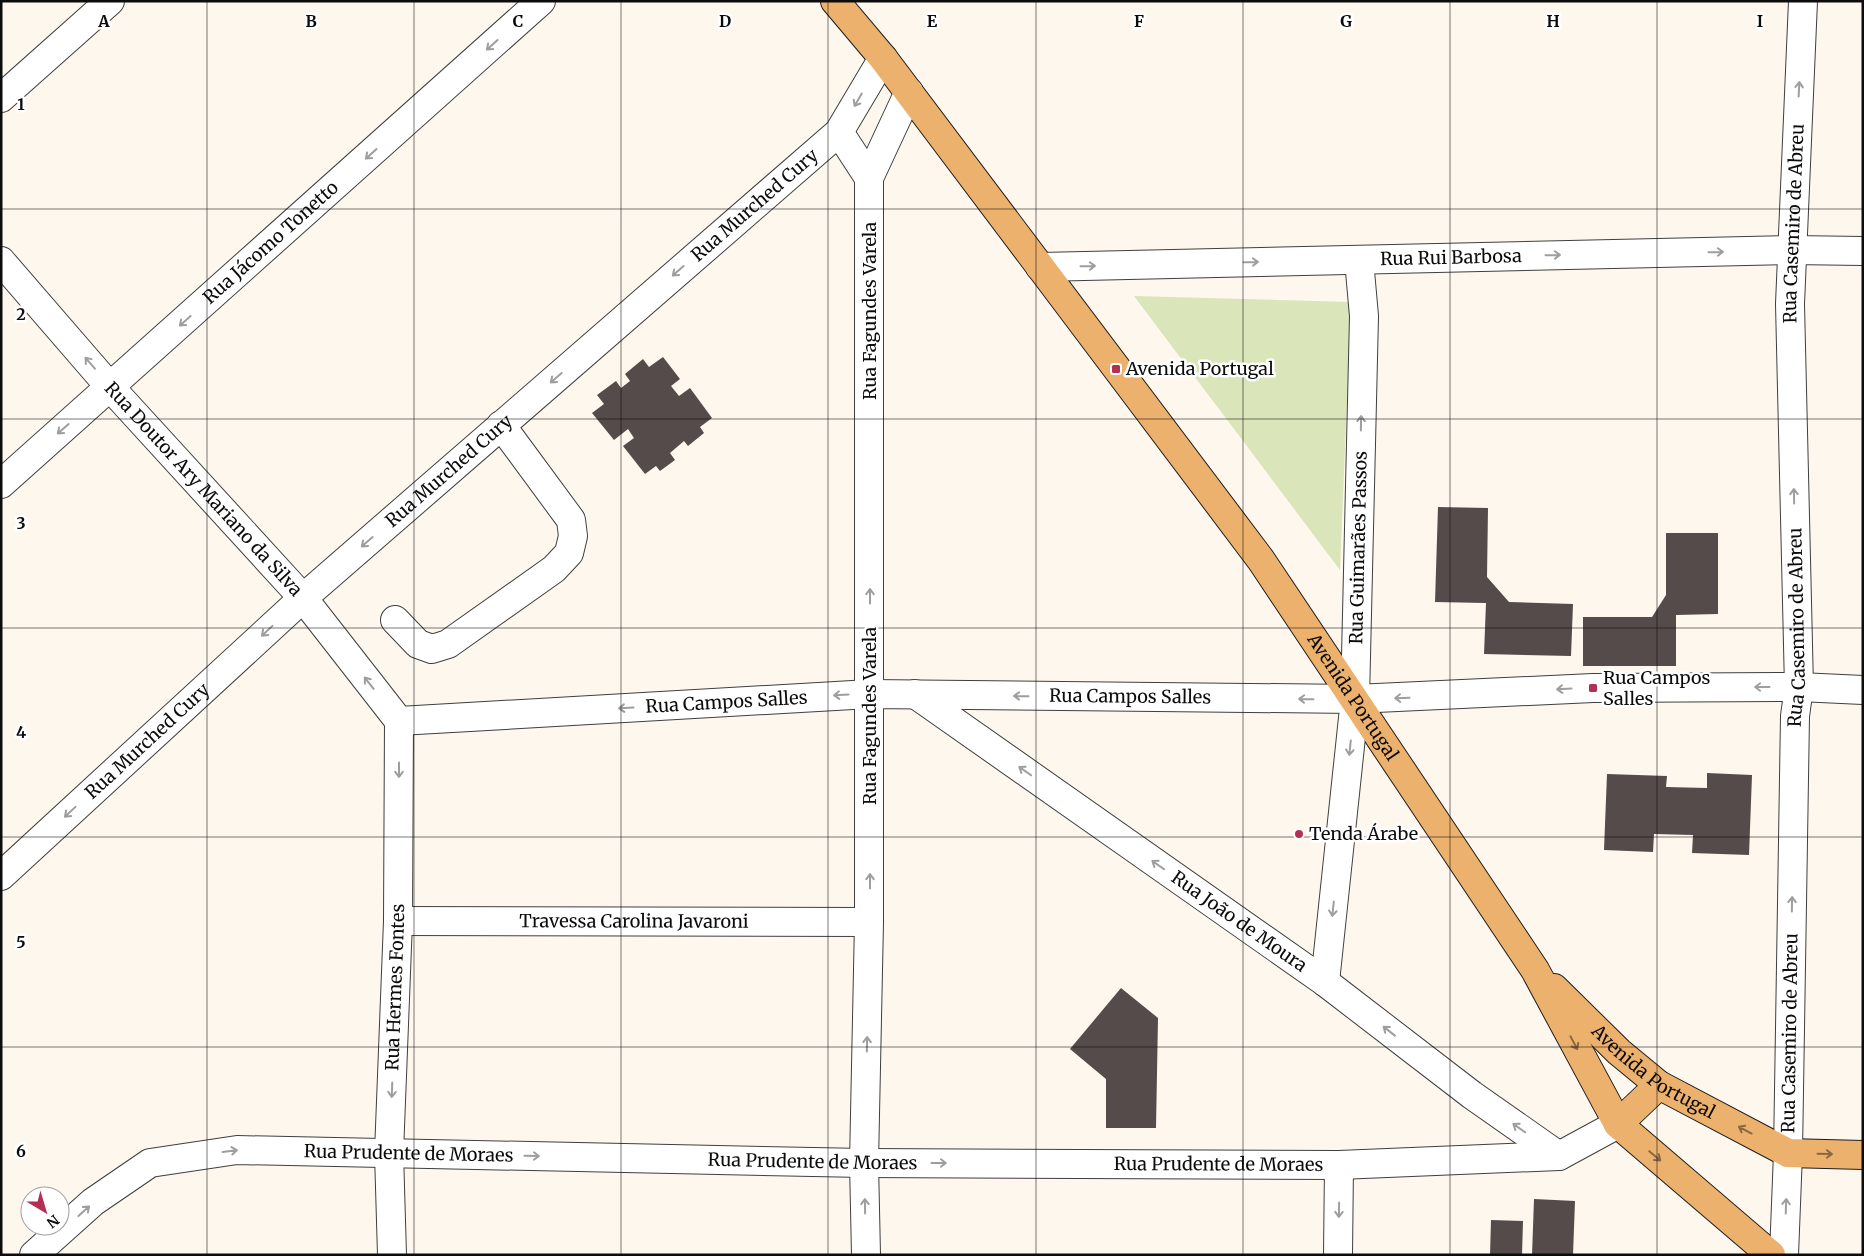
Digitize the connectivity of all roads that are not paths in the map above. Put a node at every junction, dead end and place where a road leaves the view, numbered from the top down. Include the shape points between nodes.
1 (110, 1) edge
2 (541, 1) edge
3 (835, 1) edge
4 (1803, 1) edge
5 (883, 58) junction
6 (909, 92) junction
7 (1, 98) edge
8 (839, 132) junction
9 (869, 178) junction
10 (1791, 250) junction
11 (1863, 251) edge
12 (1359, 260) junction
13 (1, 261) edge
14 (1040, 267) junction
15 (110, 387) junction
16 (501, 425) junction
17 (1, 484) edge
18 (302, 598) junction
19 (395, 620) dead end
20 (1799, 687) junction
21 (1863, 690) edge
22 (870, 694) junction
23 (916, 694) junction
24 (1354, 699) junction
25 (399, 721) junction
26 (1, 876) edge
27 (398, 921) junction
28 (869, 922) junction
29 (1535, 970) junction
30 (1326, 982) junction
31 (1660, 1085) junction
32 (1618, 1124) junction
33 (390, 1153) junction
34 (1788, 1153) junction
35 (1863, 1155) edge
36 (1559, 1156) junction
37 (864, 1163) junction
38 (1339, 1165) junction
39 (34, 1255) edge
40 (392, 1255) edge
41 (866, 1255) edge
42 (1338, 1255) edge
43 (1771, 1255) edge
44 (1784, 1255) edge

1 - 7 street
2 -> 15 street, Rua Jácomo Tonetto
3 - 5 main road, Avenida Portugal
10 -> 4 street, Rua Casemiro de Abreu
5 - 6 main road, Avenida Portugal
5 -> 8 street, Rua Murched Cury
6 - 9 street, Rua Fagundes Varela
6 - 14 main road, Avenida Portugal
8 - 9 street
8 -> 16 street, Rua Murched Cury
22 -> 9 street, Rua Fagundes Varela
10 - 11 street, Rua Rui Barbosa
12 -> 10 street, Rua Rui Barbosa
20 -> 10 street, Rua Casemiro de Abreu
14 -> 12 street, Rua Rui Barbosa
24 -> 12 street, Rua Guimarães Passos via 1364,316
15 -> 13 street, Rua Doutor Ary Mariano da Silva
14 - 24 main road, Avenida Portugal via 1261,560
15 -> 17 street, Rua Jácomo Tonetto
15 - 18 street, Rua Doutor Ary Mariano da Silva
16 -> 18 street, Rua Murched Cury
16 - 19 street via 571,520 573,536 569,552 554,569 448,644 432,649 418,644
25 -> 18 street, Rua Doutor Ary Mariano da Silva
18 -> 26 street, Rua Murched Cury
20 - 21 street, Rua Campos Salles
20 -> 24 street, Rua Campos Salles via 1593,688
34 -> 20 street, Rua Casemiro de Abreu via 1795,716
22 - 23 street, Rua Campos Salles
22 -> 25 street, Rua Campos Salles
28 -> 22 street, Rua Fagundes Varela
24 -> 23 street, Rua Campos Salles
30 -> 23 street, Rua João de Moura
24 - 29 main road, Avenida Portugal
24 -> 30 street, Rua Guimarães Passos
25 -> 27 street, Rua Hermes Fontes
27 - 28 street, Travessa Carolina Javaroni
27 -> 33 street, Rua Hermes Fontes
37 -> 28 street, Rua Fagundes Varela
29 - 31 main road, Avenida Portugal via 1619,1052
29 -> 32 main road, Avenida Portugal
36 -> 30 street, Rua João de Moura via 1472,1095
31 - 32 main road
34 -> 31 main road, Avenida Portugal
32 - 36 street, Rua Prudente de Moraes
32 -> 43 main road
33 -> 37 street, Rua Prudente de Moraes
39 -> 33 street, Rua Prudente de Moraes via 93,1202 150,1162 237,1150
33 - 40 street, Rua Hermes Fontes
34 -> 35 main road
44 -> 34 street, Rua Casemiro de Abreu
36 - 38 street, Rua Prudente de Moraes
37 -> 38 street, Rua Prudente de Moraes
41 -> 37 street, Rua Fagundes Varela
38 -> 42 street

